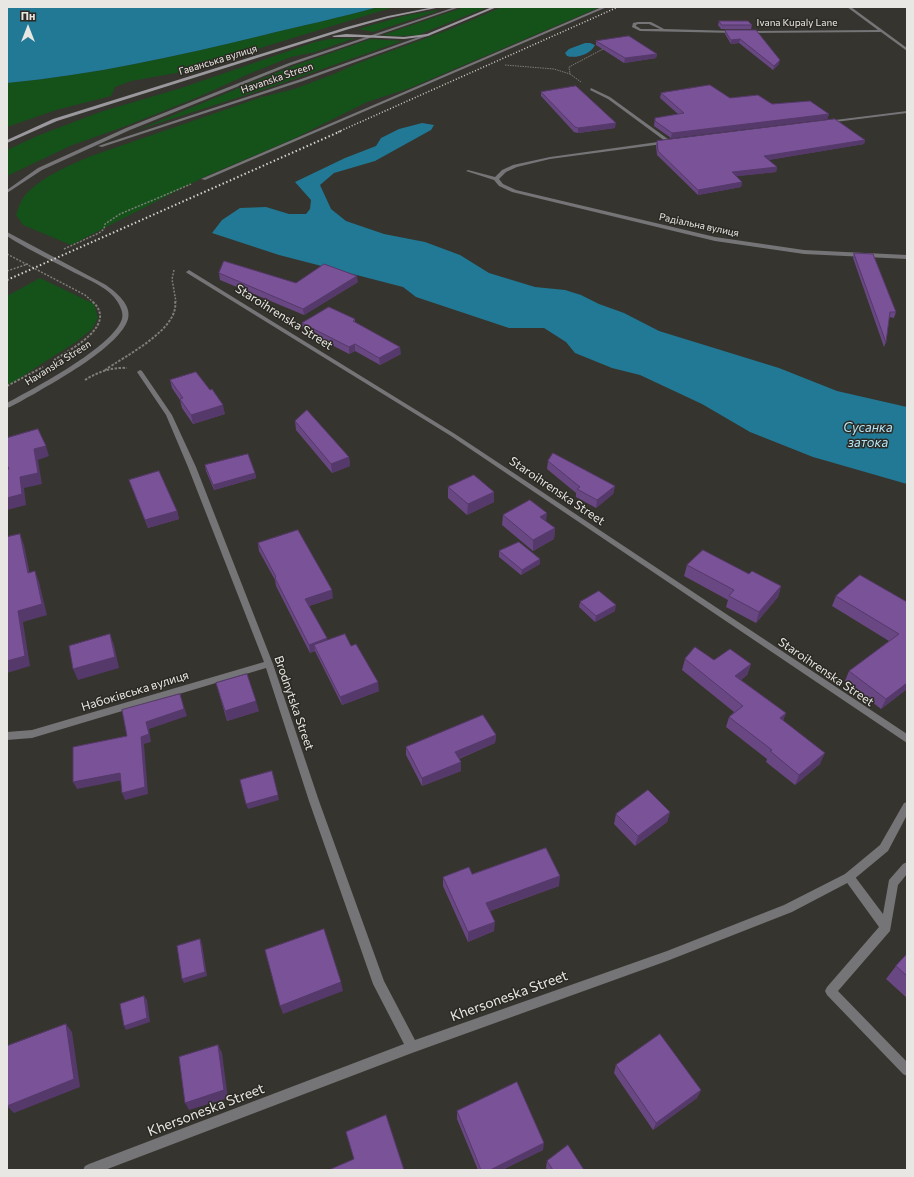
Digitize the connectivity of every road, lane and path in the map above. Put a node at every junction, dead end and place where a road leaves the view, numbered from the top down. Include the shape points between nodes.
1 (439, 7) edge
2 (458, 7) edge
3 (495, 7) edge
4 (605, 7) edge
5 (849, 7) edge
6 (663, 30) junction
7 (882, 31) junction
8 (428, 35) junction
9 (370, 36) junction
10 (317, 38) junction
11 (606, 48) edge
12 (907, 50) edge
13 (481, 59) junction
14 (570, 74) junction
15 (591, 89) joint
16 (907, 112) edge
17 (820, 123) edge
18 (678, 141) edge
19 (7, 142) edge
20 (670, 142) junction
21 (61, 159) junction
22 (468, 171) dead end
23 (203, 179) joint
24 (496, 179) junction
25 (7, 192) edge
26 (7, 234) edge
27 (63, 249) dead end
28 (7, 254) edge
29 (907, 257) edge
30 (35, 261) dead end
31 (7, 271) edge
32 (189, 272) joint
33 (105, 370) junction
34 (140, 372) joint
35 (79, 383) dead end
36 (7, 386) edge
37 (7, 406) edge
38 (269, 664) junction
39 (7, 736) edge
40 (907, 739) edge
41 (907, 806) edge
42 (907, 868) edge
43 (849, 877) junction
44 (886, 927) junction
45 (412, 1047) junction
46 (907, 1070) edge
47 (89, 1170) edge

1 - 10 main road, Гаванська вулиця via 388,17
2 - 9 street, Havanska Streen
3 - 8 main road, Havanska Streen
4 - 13 street
5 - 7 street
6 - 6 street, Ivana Kupaly Lane via 640,30 634,27 634,24 648,22
6 - 7 street, Ivana Kupaly Lane
7 - 12 street
8 - 9 main road via 399,39
8 - 21 street, Havanska Streen
9 - 10 main road
9 - 21 street, Havanska Streen via 264,74
10 - 19 main road, Гаванська вулиця via 55,120
11 - 14 path via 576,62 569,68
13 - 14 path via 487,64 554,69
13 - 23 street
14 - 15 path
15 - 20 street via 609,98
16 - 17 street
18 - 20 street
20 - 24 street via 550,158 515,166 504,171
21 - 25 street, Havanska Streen via 24,179
22 - 24 street, Радіальна вулиця
23 - 27 path via 120,214 105,224 104,229 98,233
24 - 29 street, Радіальна вулиця via 501,185 514,191 715,239 804,252
26 - 37 street, Havanska Streen via 113,293 124,308 125,319 110,340 86,360
28 - 36 path via 94,301 102,318 98,327 87,337 48,364
30 - 31 path
32 - 33 path via 176,268 172,274 176,310 172,321 144,344
32 - 40 street, Staroihrenska Street via 453,435
33 - 34 path via 120,367
33 - 35 path
34 - 38 street, Brodnytska Street via 169,416 192,467
38 - 39 street, Набоківська вулиця via 32,734
38 - 45 street, Brodnytska Street via 379,984
41 - 43 street, Khersoneska Street via 884,848
42 - 44 street via 893,883
43 - 44 street
43 - 45 street, Khersoneska Street via 788,909 667,956
44 - 46 street via 831,991
45 - 47 street, Khersoneska Street

